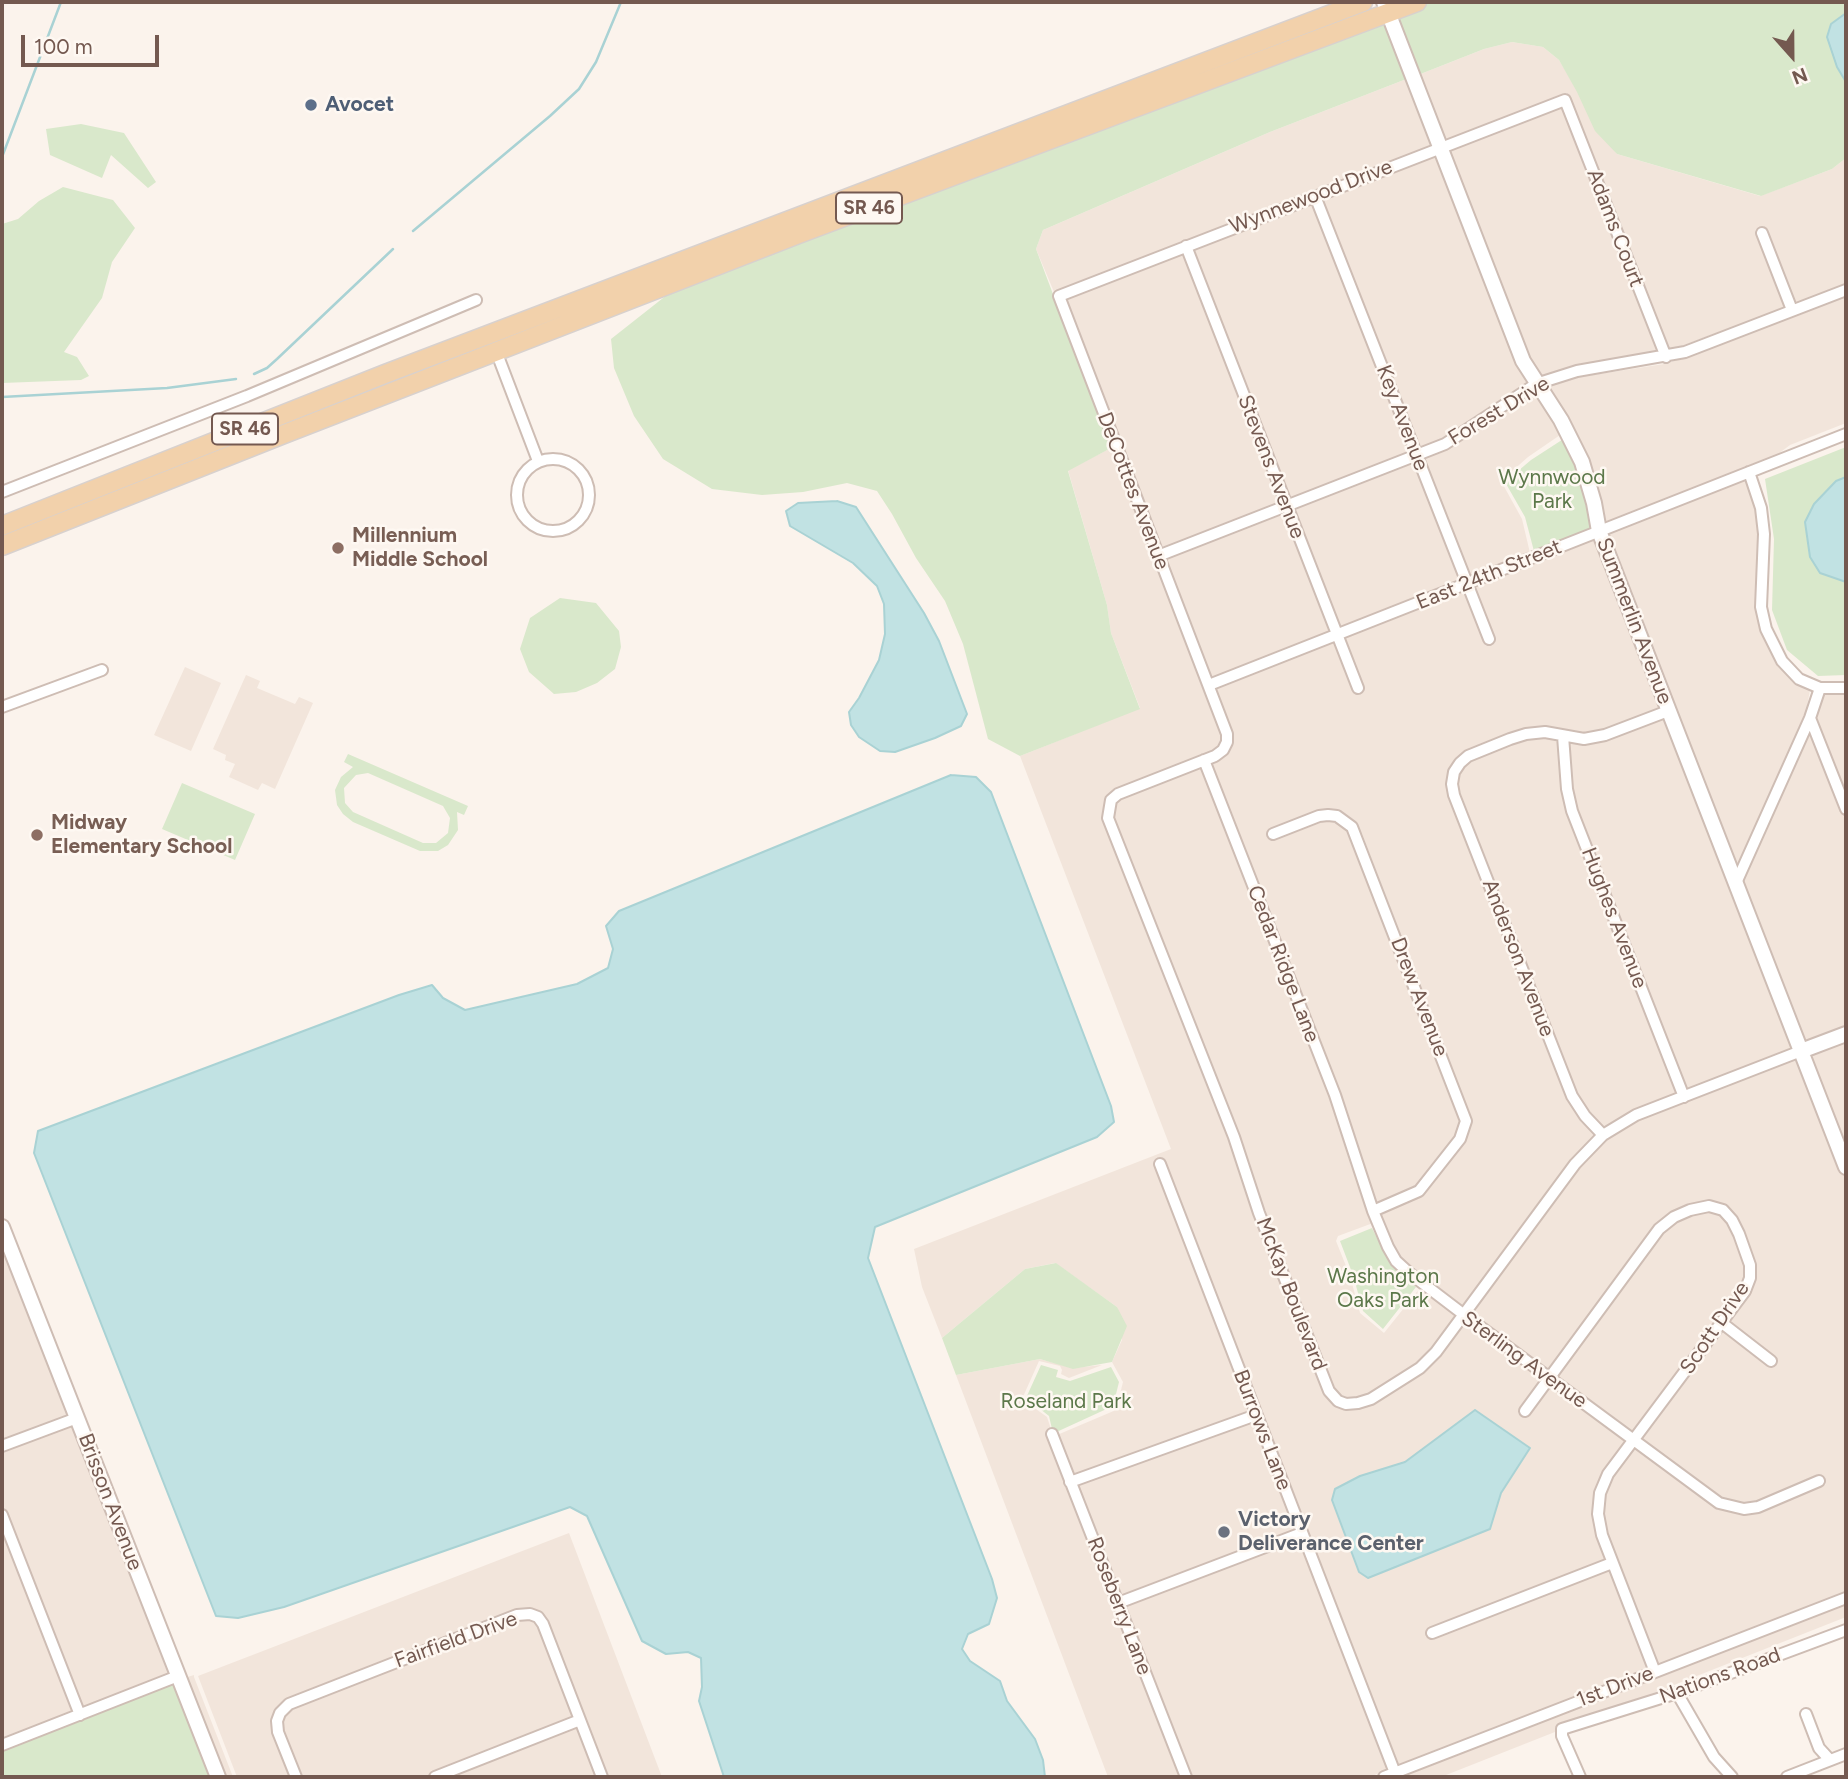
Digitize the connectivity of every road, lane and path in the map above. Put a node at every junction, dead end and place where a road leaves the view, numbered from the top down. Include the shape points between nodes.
1 (1363, 2) edge
2 (1417, 2) edge
3 (1386, 7) edge
4 (1565, 100) joint
5 (1441, 148) junction
6 (1315, 196) junction
7 (1762, 233) dead end
8 (1186, 246) junction
9 (1846, 290) edge
10 (1059, 296) joint
11 (476, 300) dead end
12 (1792, 310) junction
13 (496, 351) junction
14 (1666, 357) junction
15 (1536, 384) junction
16 (1846, 434) edge
17 (1416, 456) junction
18 (538, 461) junction
19 (1749, 472) junction
20 (2, 492) edge
21 (1287, 507) junction
22 (2, 526) edge
23 (1599, 531) junction
24 (2, 546) edge
25 (1158, 556) junction
26 (1467, 584) junction
27 (1338, 635) junction
28 (1489, 639) dead end
29 (102, 670) dead end
30 (1209, 685) junction
31 (1358, 688) dead end
32 (1820, 688) junction
33 (1846, 688) edge
34 (2, 707) edge
35 (1668, 711) junction
36 (1810, 718) junction
37 (1563, 736) junction
38 (1203, 761) junction
39 (1846, 809) edge
40 (1273, 834) dead end
41 (1736, 883) junction
42 (1846, 1034) edge
43 (1801, 1051) junction
44 (1684, 1097) junction
45 (1603, 1135) junction
46 (1160, 1164) dead end
47 (1846, 1167) edge
48 (1358, 1169) joint
49 (1373, 1211) junction
50 (2, 1227) edge
51 (1463, 1314) junction
52 (1722, 1323) junction
53 (1771, 1361) dead end
54 (1549, 1377) junction
55 (1525, 1411) dead end
56 (1256, 1415) junction
57 (77, 1418) junction
58 (1052, 1434) dead end
59 (1633, 1440) junction
60 (2, 1446) edge
61 (1819, 1481) dead end
62 (1070, 1482) junction
63 (2, 1515) edge
64 (1302, 1533) junction
65 (1612, 1563) junction
66 (1846, 1598) edge
67 (1118, 1603) junction
68 (1846, 1630) edge
69 (1433, 1633) dead end
70 (1655, 1672) junction
71 (178, 1676) junction
72 (1677, 1693) junction
73 (1806, 1714) dead end
74 (80, 1715) junction
75 (580, 1720) junction
76 (2, 1745) edge
77 (1846, 1754) edge
78 (1829, 1760) junction
79 (1389, 1775) edge
80 (218, 1777) edge
81 (296, 1777) edge
82 (435, 1777) edge
83 (602, 1777) edge
84 (1186, 1777) edge
85 (1580, 1777) edge
86 (1731, 1777) edge
87 (1787, 1777) edge

1 - 22 main road, SR 46 via 397,370
2 - 3 main road, SR 46
3 - 5 street, Summerlin Avenue
3 - 13 main road, SR 46
4 - 5 street, Wynnewood Drive
4 - 14 street, Adams Court
5 - 6 street, Wynnewood Drive
5 - 15 street, Summerlin Avenue
6 - 8 street, Wynnewood Drive
6 - 17 street, Key Avenue
7 - 12 street
8 - 10 street, Wynnewood Drive
8 - 21 street, Stevens Avenue
9 - 12 street, Forest Drive
10 - 25 street, DeCottes Avenue
11 - 20 street via 247,397
12 - 14 street, Forest Drive
13 - 18 street
13 - 24 main road, SR 46
14 - 15 street, Forest Drive via 1577,371
15 - 17 street, Forest Drive via 1445,444
15 - 23 street, Summerlin Avenue via 1574,442 1589,481
16 - 19 street, East 24th Street
17 - 21 street, Forest Drive
17 - 26 street, Key Avenue
18 - 18 street via 519,480 519,508 538,528 566,528 586,509 587,481 568,462 554,458
19 - 23 street, East 24th Street
19 - 32 street via 1764,534 1761,607 1766,629 1782,661 1799,679
21 - 25 street, Forest Drive
21 - 27 street, Stevens Avenue
23 - 26 street, East 24th Street
23 - 35 street, Summerlin Avenue
25 - 30 street, DeCottes Avenue
26 - 27 street, East 24th Street
26 - 28 street, Key Avenue
27 - 30 street, East 24th Street
27 - 31 street, Stevens Avenue
29 - 34 street
30 - 38 street, McKay Boulevard via 1227,742 1223,750
32 - 33 street
32 - 36 street
35 - 37 street via 1605,735
35 - 41 street, Summerlin Avenue
36 - 39 street
36 - 41 street
37 - 44 street, Hughes Avenue via 1573,811
37 - 45 street, Anderson Avenue via 1526,734 1468,756 1454,772 1452,784 1572,1096
38 - 48 street, Cedar Ridge Lane via 1335,1095
38 - 51 street, McKay Boulevard via 1118,794 1111,800 1108,818 1329,1391 1346,1404 1371,1399 1420,1368
40 - 49 street, Drew Avenue via 1328,815 1352,827 1466,1121 1460,1139 1426,1185
41 - 43 street, Summerlin Avenue
42 - 43 street
43 - 44 street, McKay Boulevard
43 - 47 street, Summerlin Avenue
44 - 45 street, McKay Boulevard via 1636,1115
45 - 51 street, McKay Boulevard via 1574,1164
46 - 56 street, Burrows Lane
48 - 49 street, Sterling Avenue
49 - 51 street, Sterling Avenue via 1396,1261
50 - 57 street, Brisson Avenue
51 - 54 street, Sterling Avenue
52 - 53 street
52 - 54 street, Scott Drive via 1745,1291 1750,1265 1732,1220 1723,1210 1709,1206 1674,1217 1659,1229
52 - 59 street, Scott Drive
54 - 55 street, Scott Drive
54 - 59 street, Sterling Avenue
56 - 62 street
56 - 64 street, Burrows Lane
57 - 60 street
57 - 71 street, Brisson Avenue
58 - 62 street, Roseberry Lane
59 - 61 street, Sterling Avenue via 1718,1503 1730,1507 1758,1507
59 - 65 street, Scott Drive via 1600,1493 1600,1525
62 - 67 street, Roseberry Lane
63 - 74 street
64 - 67 street
64 - 79 street, Burrows Lane
65 - 69 street
65 - 70 street, Scott Drive
66 - 70 street, 1st Drive
67 - 84 street, Roseberry Lane
68 - 72 street, Nations Road
70 - 79 street, 1st Drive
71 - 74 street
71 - 80 street, Brisson Avenue
72 - 85 street, Nations Road via 1563,1729
72 - 86 street
73 - 78 street via 1819,1748
74 - 76 street
75 - 81 street, Fairfield Drive via 542,1624 530,1614 517,1615 289,1704 280,1713 278,1732
75 - 82 street
75 - 83 street, Fairfield Drive
77 - 78 street
78 - 87 street

